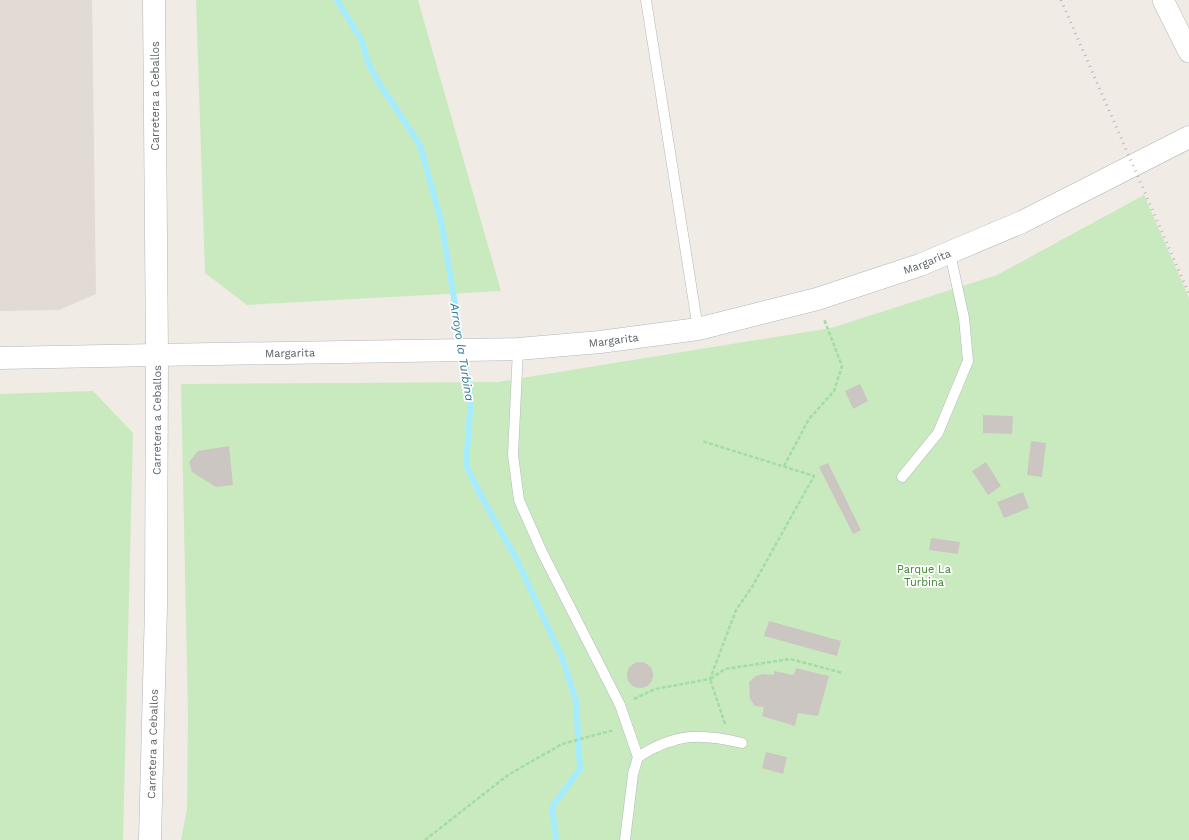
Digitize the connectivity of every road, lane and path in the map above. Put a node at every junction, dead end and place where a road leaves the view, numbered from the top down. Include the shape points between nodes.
1 (154, 0) edge
2 (646, 0) edge
3 (1163, 0) edge
4 (1189, 52) edge
5 (1189, 137) edge
6 (950, 252) junction
7 (817, 299) junction
8 (698, 329) junction
9 (518, 350) junction
10 (157, 355) junction
11 (0, 358) edge
12 (702, 442) dead end
13 (784, 466) junction
14 (902, 477) dead end
15 (843, 673) dead end
16 (710, 679) junction
17 (620, 705) junction
18 (725, 724) dead end
19 (603, 733) dead end
20 (742, 743) dead end
21 (638, 758) junction
22 (150, 840) edge
23 (425, 840) edge
24 (625, 840) edge

1 - 10 main road, Carretera a Ceballos
2 - 8 lane
3 - 4 street
5 - 6 main road, Margarita via 1022,222
6 - 7 main road, Margarita via 920,265
6 - 14 lane via 964,318 968,361 938,433
7 - 8 main road, Margarita
7 - 13 path via 842,366 834,391 808,419
8 - 9 main road, Margarita
9 - 10 main road, Margarita
9 - 17 lane via 513,455 519,500 542,552
10 - 11 main road, Margarita
10 - 22 main road, Carretera a Ceballos via 156,607
12 - 13 path
13 - 16 path via 814,476 752,587 736,610
15 - 16 path via 790,659 725,669
16 - 17 path via 655,689
16 - 18 path
17 - 21 lane
19 - 23 path via 562,744 508,775
20 - 21 lane via 700,737 670,740
21 - 24 lane via 633,774

